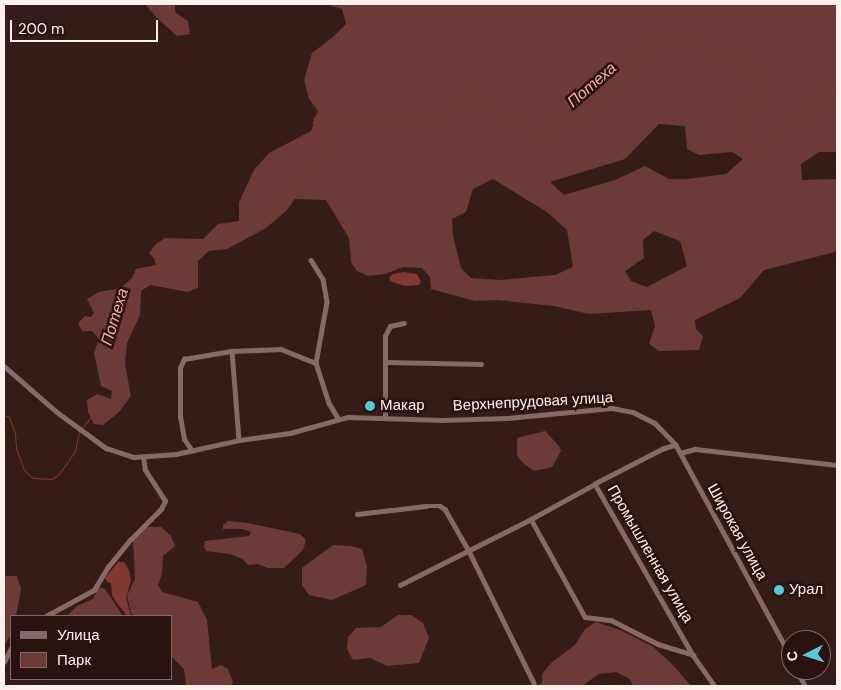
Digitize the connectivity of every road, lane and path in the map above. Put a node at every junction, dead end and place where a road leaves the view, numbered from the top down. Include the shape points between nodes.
1 (311, 260) dead end
2 (404, 323) dead end
3 (232, 351) junction
4 (386, 362) junction
5 (316, 363) junction
6 (481, 364) dead end
7 (4, 366) edge
8 (338, 418) junction
9 (385, 418) junction
10 (239, 440) junction
11 (676, 445) junction
12 (192, 451) junction
13 (680, 453) junction
14 (143, 457) junction
15 (837, 465) edge
16 (595, 484) junction
17 (357, 514) dead end
18 (531, 520) junction
19 (469, 551) junction
20 (400, 585) dead end
21 (48, 615) edge
22 (781, 639) edge
23 (10, 650) edge
24 (693, 655) junction
25 (4, 662) edge
26 (534, 683) dead end
27 (715, 686) edge

1 - 5 street via 323,279 327,302
2 - 4 street via 390,326 387,330
3 - 5 street via 281,349
3 - 10 street
3 - 12 street via 192,356 181,363 180,417 184,439
4 - 6 street
4 - 9 street
5 - 8 street via 329,403
7 - 14 street, Верхнепрудовая улица via 88,435 116,453
8 - 9 street, Верхнепрудовая улица
8 - 10 street, Верхнепрудовая улица via 297,432
9 - 11 street, Верхнепрудовая улица via 507,418 624,409 655,423
10 - 12 street, Верхнепрудовая улица
11 - 13 street, Широкая улица
11 - 16 street, Промышленная улица
12 - 14 street, Верхнепрудовая улица
13 - 15 street via 696,449
13 - 22 street, Широкая улица
14 - 21 street via 145,470 165,501 161,509 130,540 94,590
16 - 18 street
16 - 24 street, Промышленная улица
17 - 19 street via 443,507
18 - 19 street
18 - 24 street via 585,617 610,620 658,644
19 - 20 street
19 - 26 street
23 - 25 street
24 - 27 street, Промышленная улица

